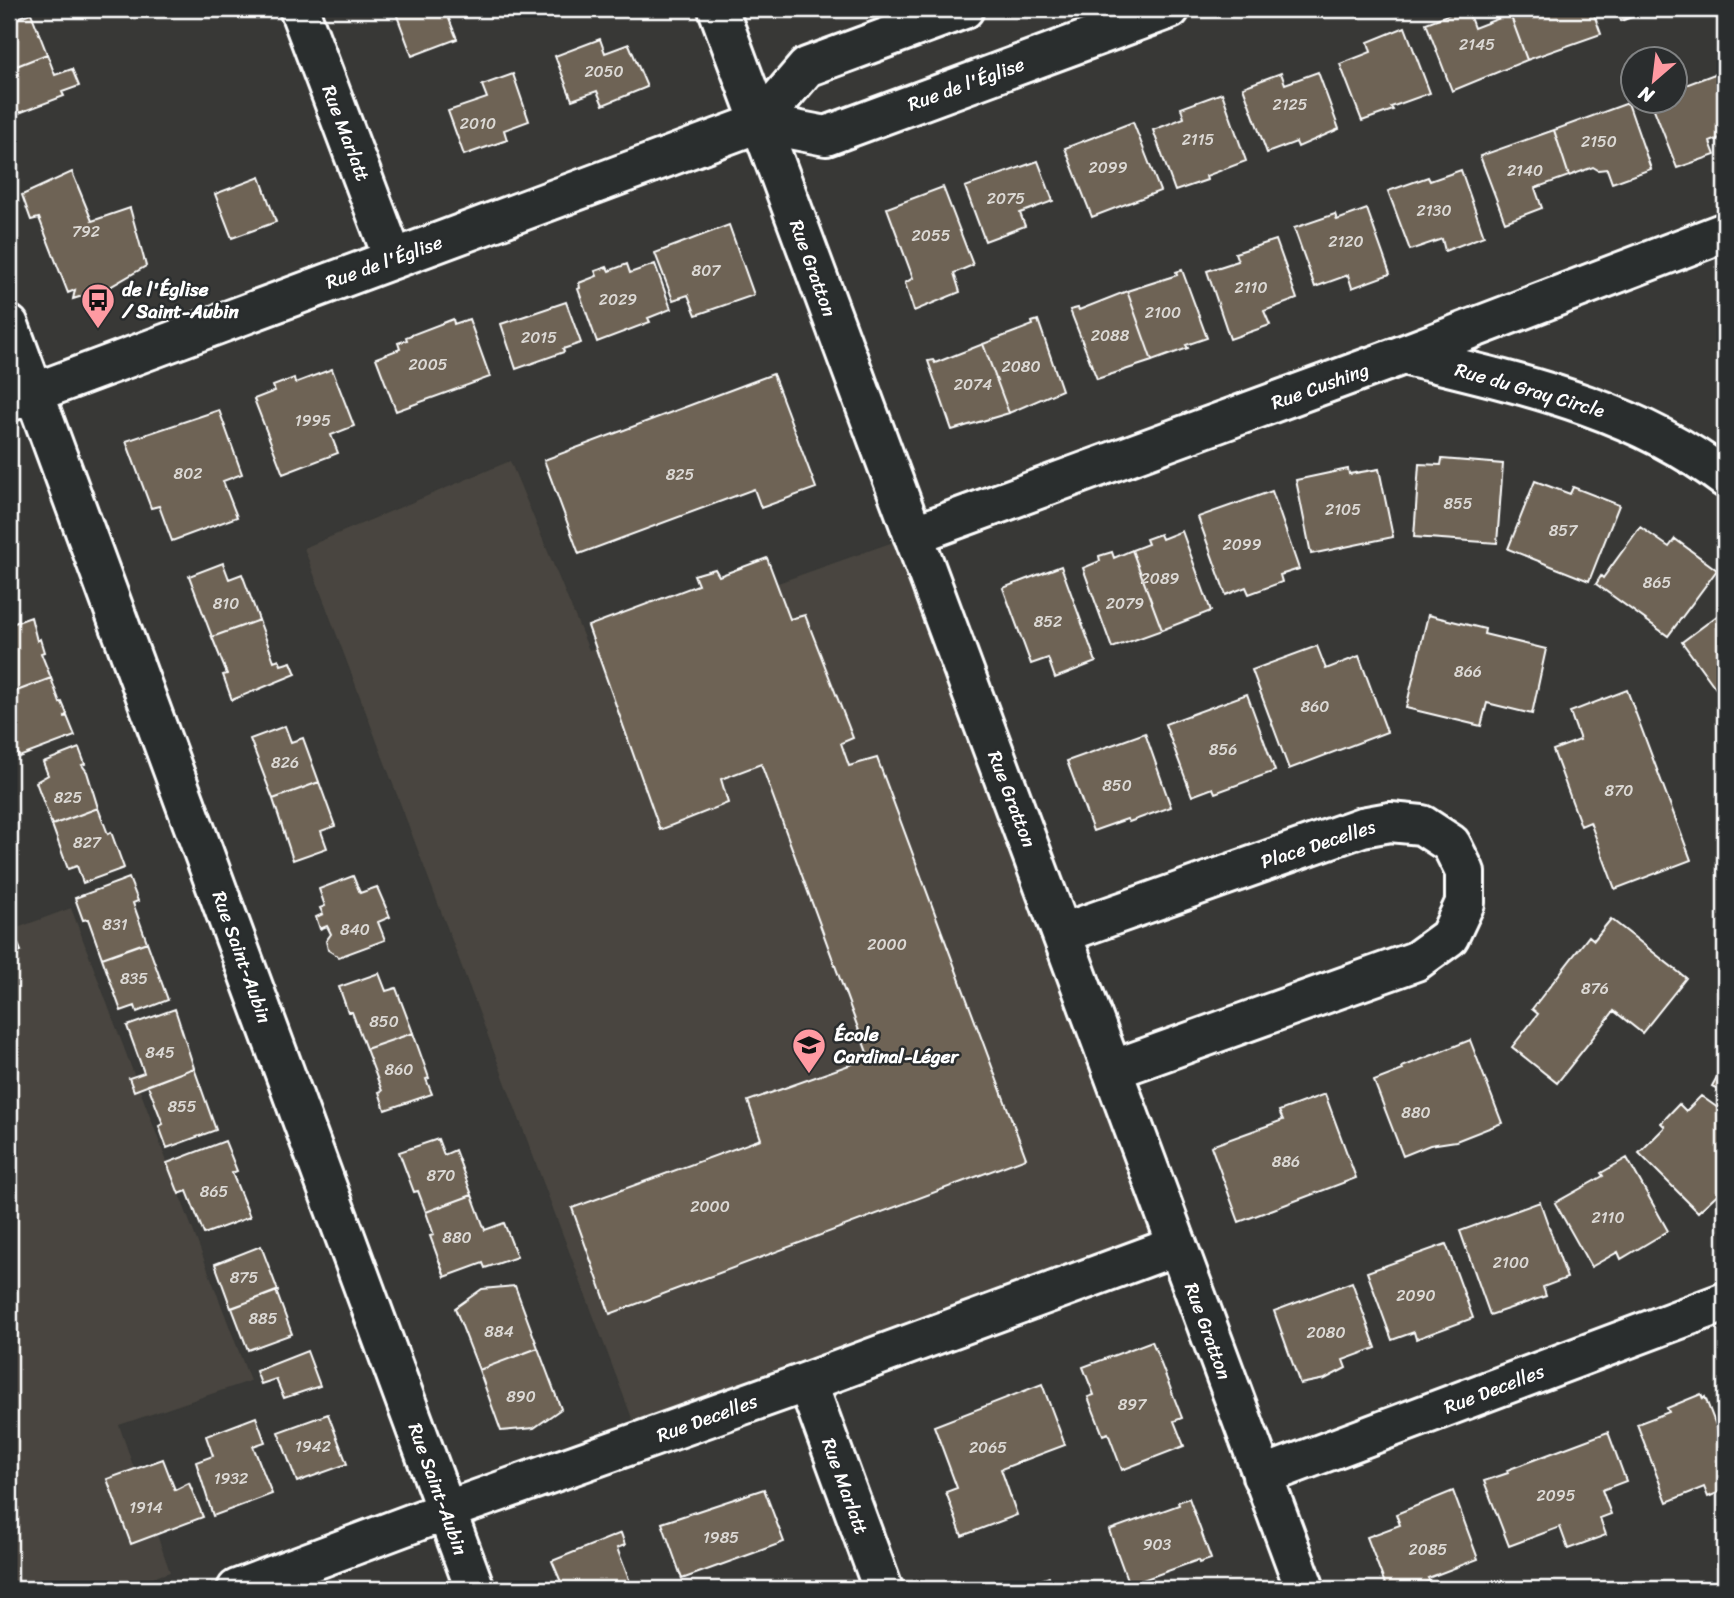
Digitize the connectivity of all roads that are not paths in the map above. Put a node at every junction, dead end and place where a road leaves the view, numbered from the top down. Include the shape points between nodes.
1 (299, 9) edge
2 (718, 9) edge
3 (964, 9) edge
4 (1170, 9) edge
5 (759, 123) junction
6 (1725, 232) edge
7 (393, 258) junction
8 (9, 325) edge
9 (1403, 355) junction
10 (21, 397) edge
11 (1725, 478) edge
12 (913, 534) junction
13 (1063, 933) junction
14 (1112, 1070) junction
15 (1176, 1246) junction
16 (1725, 1302) edge
17 (807, 1382) junction
18 (1262, 1476) junction
19 (445, 1511) junction
20 (237, 1589) edge
21 (475, 1589) edge
22 (883, 1589) edge
23 (1305, 1589) edge

1 - 7 street, Rue Marlatt
2 - 5 street, Rue Gratton
3 - 5 street, Rue de l'Église via 807,67
4 - 5 street, Rue de l'Église via 825,136
5 - 7 street, Rue de l'Église
5 - 12 street, Rue Gratton
6 - 9 street, Rue Cushing
7 - 10 street, Rue de l'Église
8 - 10 street, Rue Saint-Aubin
9 - 11 street, Rue du Gray Circle via 1540,389 1609,412 1679,445
9 - 12 street, Rue Cushing
10 - 19 street, Rue Saint-Aubin
12 - 13 street, Rue Gratton
13 - 14 street, Rue Gratton
13 - 14 street, Place Decelles via 1390,821 1422,825 1451,844 1465,872 1465,903 1449,937 1416,961
14 - 15 street, Rue Gratton
15 - 17 street, Rue Decelles
15 - 18 street, Rue Gratton
16 - 18 street, Rue Decelles
17 - 19 street, Rue Decelles
17 - 22 street, Rue Marlatt
18 - 23 street, Rue Gratton
19 - 20 street, Rue Decelles
19 - 21 street, Rue Saint-Aubin

